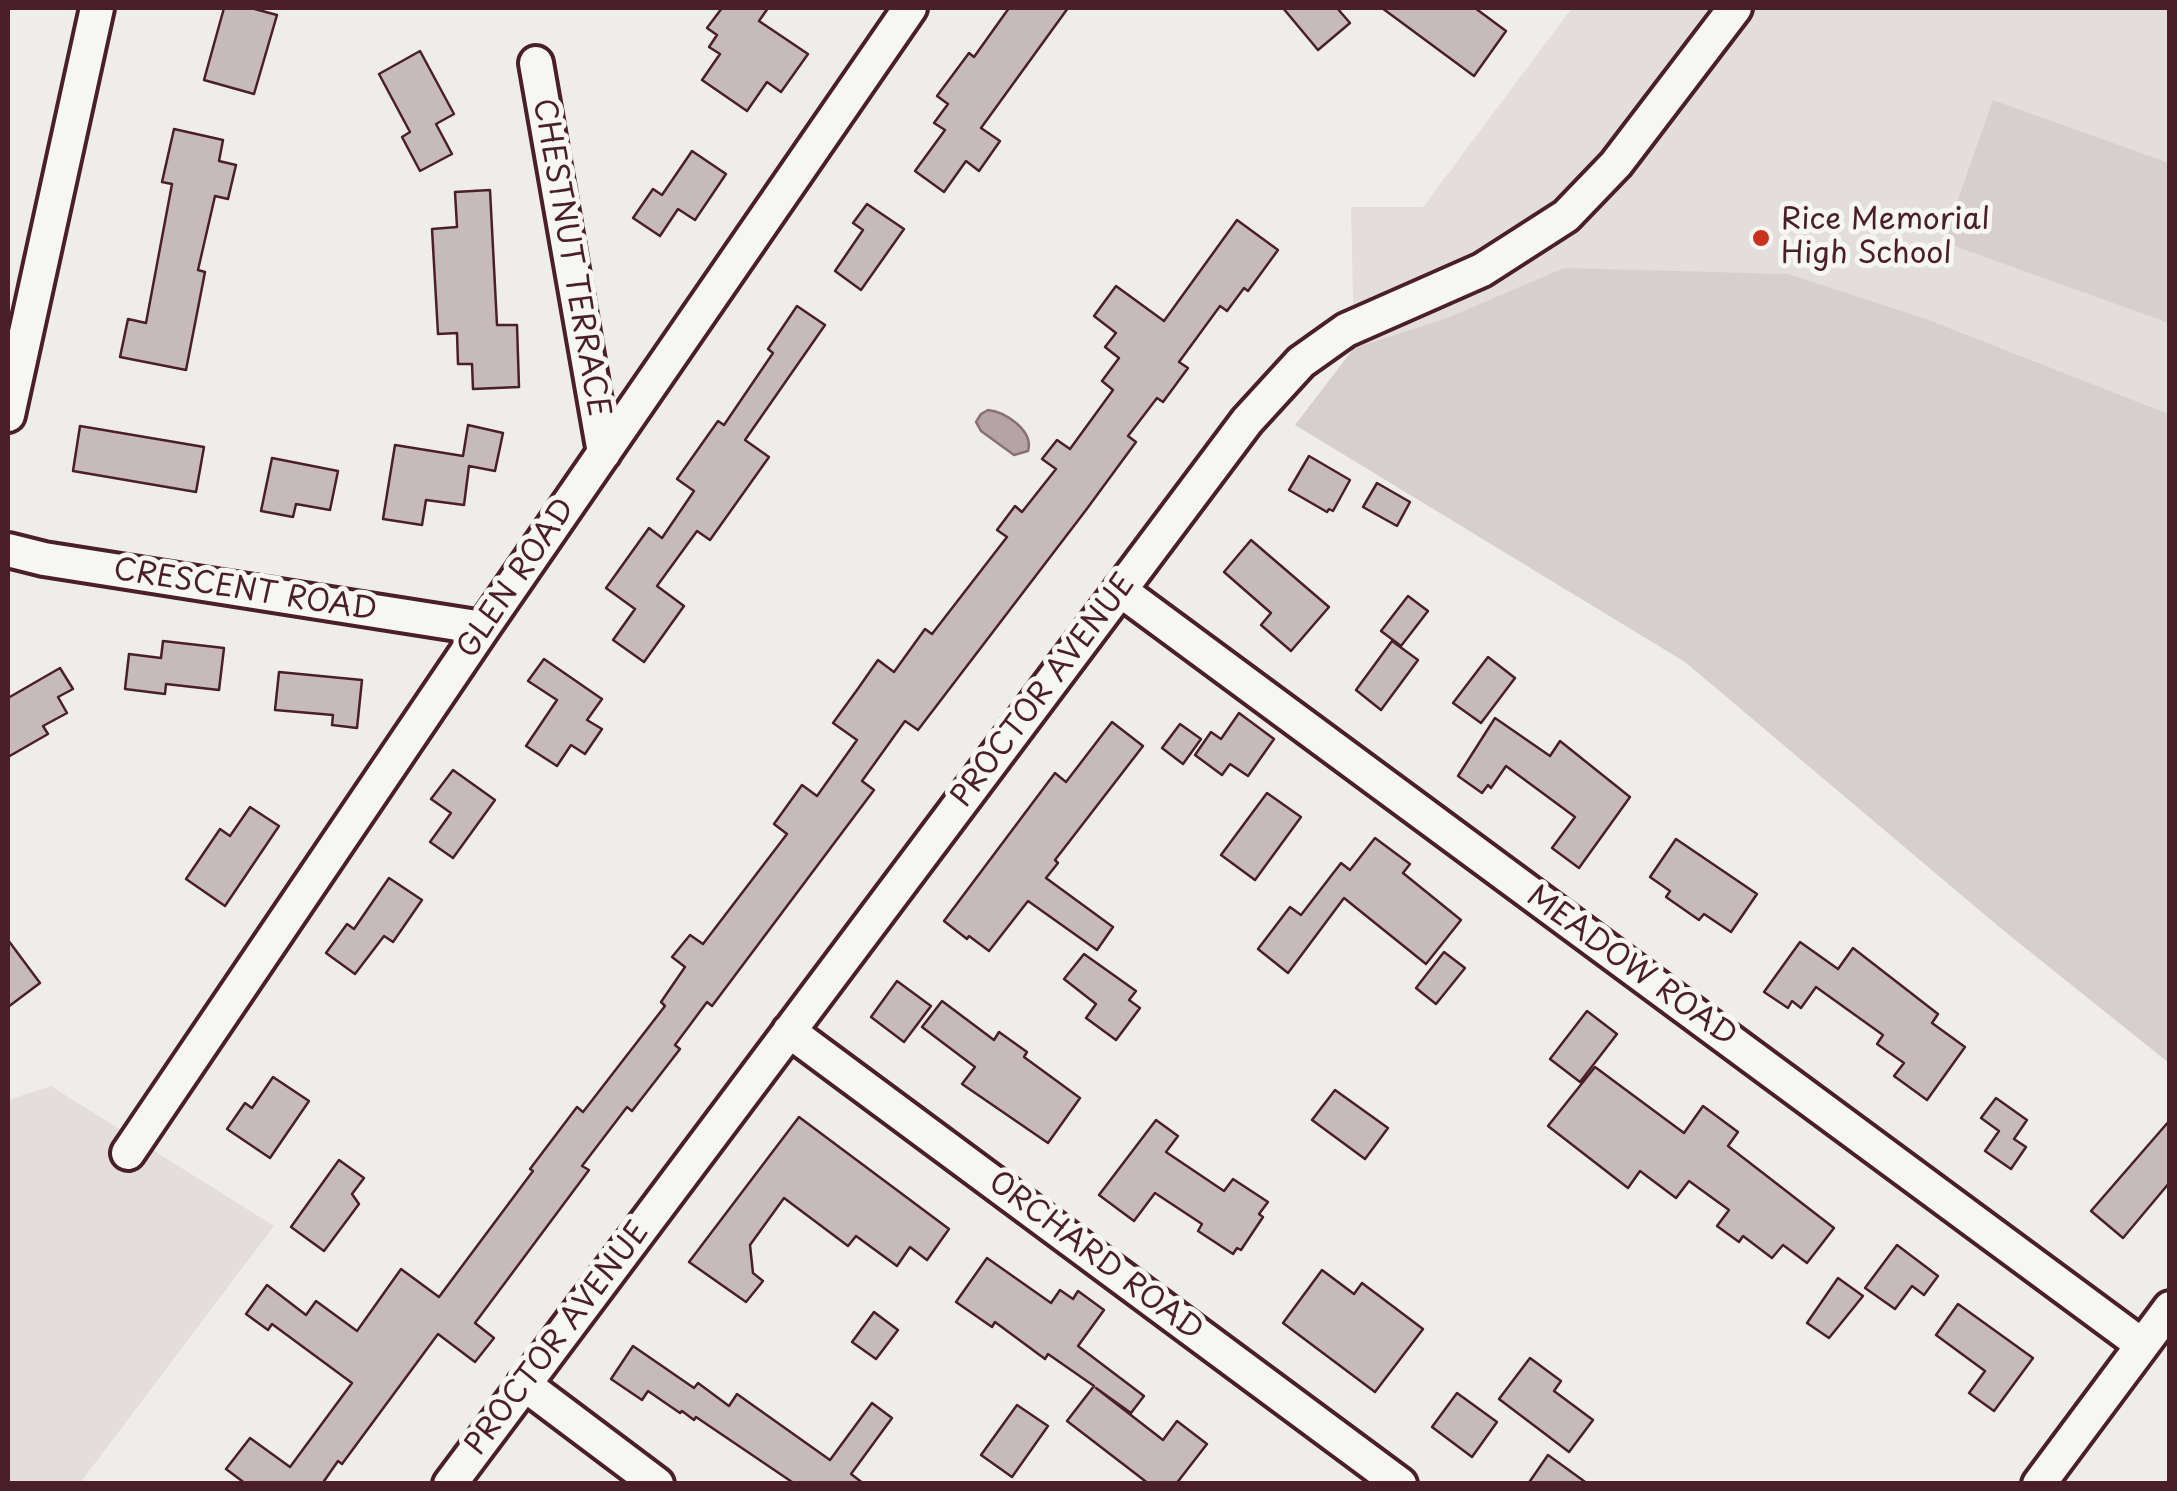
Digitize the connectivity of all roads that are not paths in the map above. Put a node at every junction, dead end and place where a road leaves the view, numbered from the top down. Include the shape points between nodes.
1 (97, 8) edge
2 (910, 8) edge
3 (1735, 8) edge
4 (536, 63) dead end
5 (8, 415) edge
6 (604, 453) junction
7 (8, 550) edge
8 (1120, 590) junction
9 (483, 628) junction
10 (789, 1031) junction
11 (128, 1152) dead end
12 (2170, 1308) edge
13 (2142, 1345) junction
14 (524, 1384) junction
15 (450, 1484) edge
16 (657, 1484) edge
17 (1400, 1484) edge
18 (2039, 1484) edge

1 - 5 street
2 - 6 street, GLEN ROAD
3 - 8 street, PROCTOR AVENUE via 1616,164 1566,216 1482,270 1346,330 1302,362 1247,420
4 - 6 street, CHESTNUT TERRACE
6 - 9 street, GLEN ROAD
7 - 9 street, CRESCENT ROAD
8 - 10 street, PROCTOR AVENUE
8 - 13 street, MEADOW ROAD
9 - 11 street, GLEN ROAD
10 - 14 street, PROCTOR AVENUE
10 - 17 street, ORCHARD ROAD
12 - 13 street
13 - 18 street
14 - 15 street, PROCTOR AVENUE
14 - 16 street

